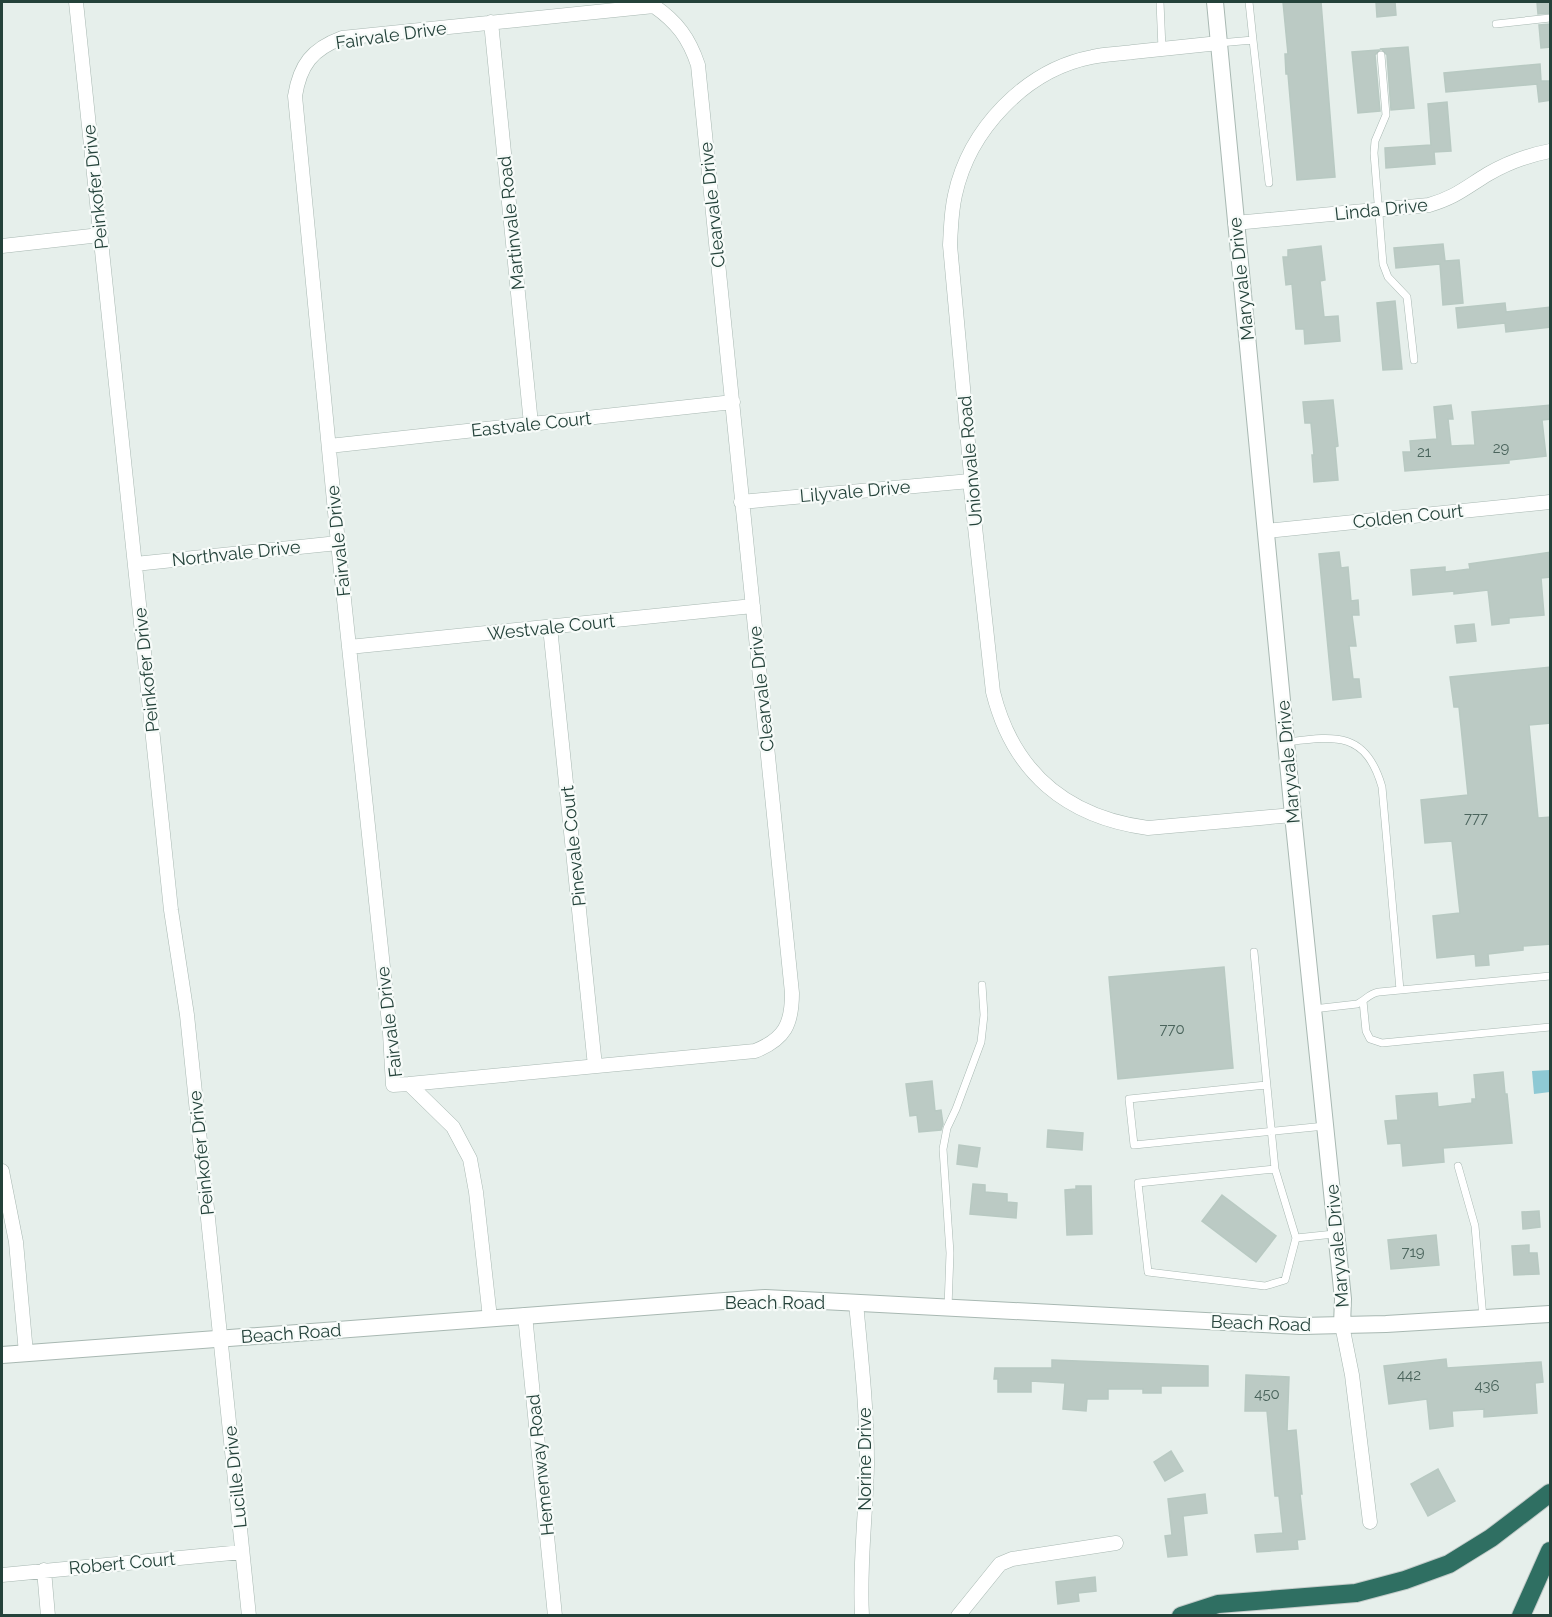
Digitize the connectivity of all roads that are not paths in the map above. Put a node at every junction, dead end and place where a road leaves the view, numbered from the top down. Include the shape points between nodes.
1 (76, 2) edge
2 (1160, 2) edge
3 (1215, 2) edge
4 (1249, 2) edge
5 (635, 5) edge
6 (1551, 18) edge
7 (491, 22) junction
8 (1496, 24) dead end
9 (1253, 40) junction
10 (1219, 43) junction
11 (1162, 49) junction
12 (1381, 55) dead end
13 (1551, 151) edge
14 (1269, 183) dead end
15 (1378, 210) junction
16 (1235, 223) junction
17 (100, 236) junction
18 (2, 246) edge
19 (1414, 360) dead end
20 (732, 402) junction
21 (531, 424) junction
22 (329, 446) junction
23 (970, 481) junction
24 (741, 502) junction
25 (1551, 502) edge
26 (1266, 531) junction
27 (338, 543) junction
28 (135, 564) junction
29 (753, 606) junction
30 (550, 627) junction
31 (349, 647) junction
32 (1286, 742) junction
33 (1293, 816) junction
34 (1254, 952) dead end
35 (1551, 976) edge
36 (982, 985) dead end
37 (1400, 990) junction
38 (1363, 1001) junction
39 (1313, 1009) junction
40 (1551, 1027) edge
41 (595, 1066) junction
42 (409, 1084) junction
43 (1266, 1085) junction
44 (1325, 1126) junction
45 (1270, 1130) junction
46 (1458, 1166) dead end
47 (1275, 1169) junction
48 (2, 1171) edge
49 (1337, 1233) junction
50 (1296, 1238) junction
51 (856, 1303) junction
52 (948, 1307) junction
53 (1551, 1314) edge
54 (525, 1315) junction
55 (490, 1318) junction
56 (1483, 1318) junction
57 (1342, 1324) junction
58 (220, 1338) junction
59 (26, 1353) junction
60 (2, 1355) edge
61 (1551, 1493) edge
62 (1370, 1522) dead end
63 (1116, 1543) dead end
64 (1551, 1551) edge
65 (242, 1552) junction
66 (44, 1570) junction
67 (2, 1575) edge
68 (48, 1616) edge
69 (249, 1616) edge
70 (555, 1616) edge
71 (862, 1616) edge
72 (958, 1616) edge
73 (1181, 1616) edge
74 (1521, 1616) edge

1 - 17 street, Peinkofer Drive
2 - 11 lane
3 - 10 street, Maryvale Drive
4 - 9 lane
5 - 7 street, Fairvale Drive
5 - 20 street, Clearvale Drive via 654,6 671,18 692,47 698,65
6 - 8 lane
7 - 21 street, Martinvale Road
7 - 22 street, Fairvale Drive via 342,38 316,52 298,79 296,107
9 - 10 lane
9 - 14 lane
10 - 11 street, Unionvale Road
10 - 16 street, Maryvale Drive
11 - 23 street, Unionvale Road via 1091,57 1044,75 1004,106 978,140 962,170 952,211 950,245
12 - 15 lane via 1386,115 1375,141
13 - 15 street, Linda Drive via 1511,163 1448,200 1429,206
15 - 16 street, Linda Drive
15 - 19 lane via 1383,264 1388,278 1407,297
16 - 26 street, Maryvale Drive
17 - 18 street
17 - 28 street, Peinkofer Drive
20 - 21 street, Eastvale Court
20 - 24 street, Clearvale Drive
21 - 22 street, Eastvale Court
22 - 27 street, Fairvale Drive
23 - 24 street, Lilyvale Drive
23 - 33 street, Unionvale Road via 993,692 1009,737 1038,780 1080,809 1138,827
24 - 29 street, Clearvale Drive
25 - 26 street, Colden Court
26 - 32 street, Maryvale Drive
27 - 28 street, Northvale Drive
27 - 31 street, Fairvale Drive
28 - 58 street, Peinkofer Drive
29 - 30 street, Westvale Court
29 - 41 street, Clearvale Drive via 792,993 791,1018 775,1040 755,1051
30 - 31 street, Westvale Court
30 - 41 street, Pinevale Court
31 - 42 street, Fairvale Drive via 393,1085
32 - 33 street, Maryvale Drive
32 - 37 lane via 1328,737 1347,740 1359,747 1375,767 1382,787
33 - 39 street, Maryvale Drive
34 - 43 lane
35 - 37 lane
36 - 52 lane via 981,1042 947,1128 943,1149 950,1253
37 - 38 lane via 1374,992
38 - 39 lane
38 - 40 lane via 1370,1040 1382,1043
39 - 44 street, Maryvale Drive
41 - 42 street, Clearvale Drive
42 - 55 street, Fairvale Drive via 453,1127 470,1159
43 - 45 lane
43 - 45 lane via 1129,1099 1134,1145
44 - 45 lane
44 - 49 street, Maryvale Drive
45 - 47 lane
46 - 56 lane via 1474,1226
47 - 50 lane
47 - 50 lane via 1138,1183 1148,1272 1265,1286 1285,1280
48 - 59 street via 16,1242
49 - 50 lane
49 - 57 street, Maryvale Drive
51 - 52 street, Beach Road
51 - 54 street, Beach Road via 765,1298
51 - 71 street, Norine Drive via 867,1466 861,1551
52 - 57 street, Beach Road via 1301,1326
53 - 56 street, Beach Road
54 - 55 street, Beach Road
54 - 70 street, Hemenway Road
55 - 58 street, Beach Road
56 - 57 street, Beach Road
57 - 62 street, Maryvale Drive
58 - 59 street, Beach Road
58 - 65 street, Lucille Drive
59 - 60 street, Beach Road
61 - 73 highway via 1449,1564 1405,1580 1356,1593 1218,1604
63 - 72 street via 1000,1564
64 - 74 highway
65 - 66 street, Robert Court
65 - 69 street, Lucille Drive
66 - 67 street, Robert Court
66 - 68 street

